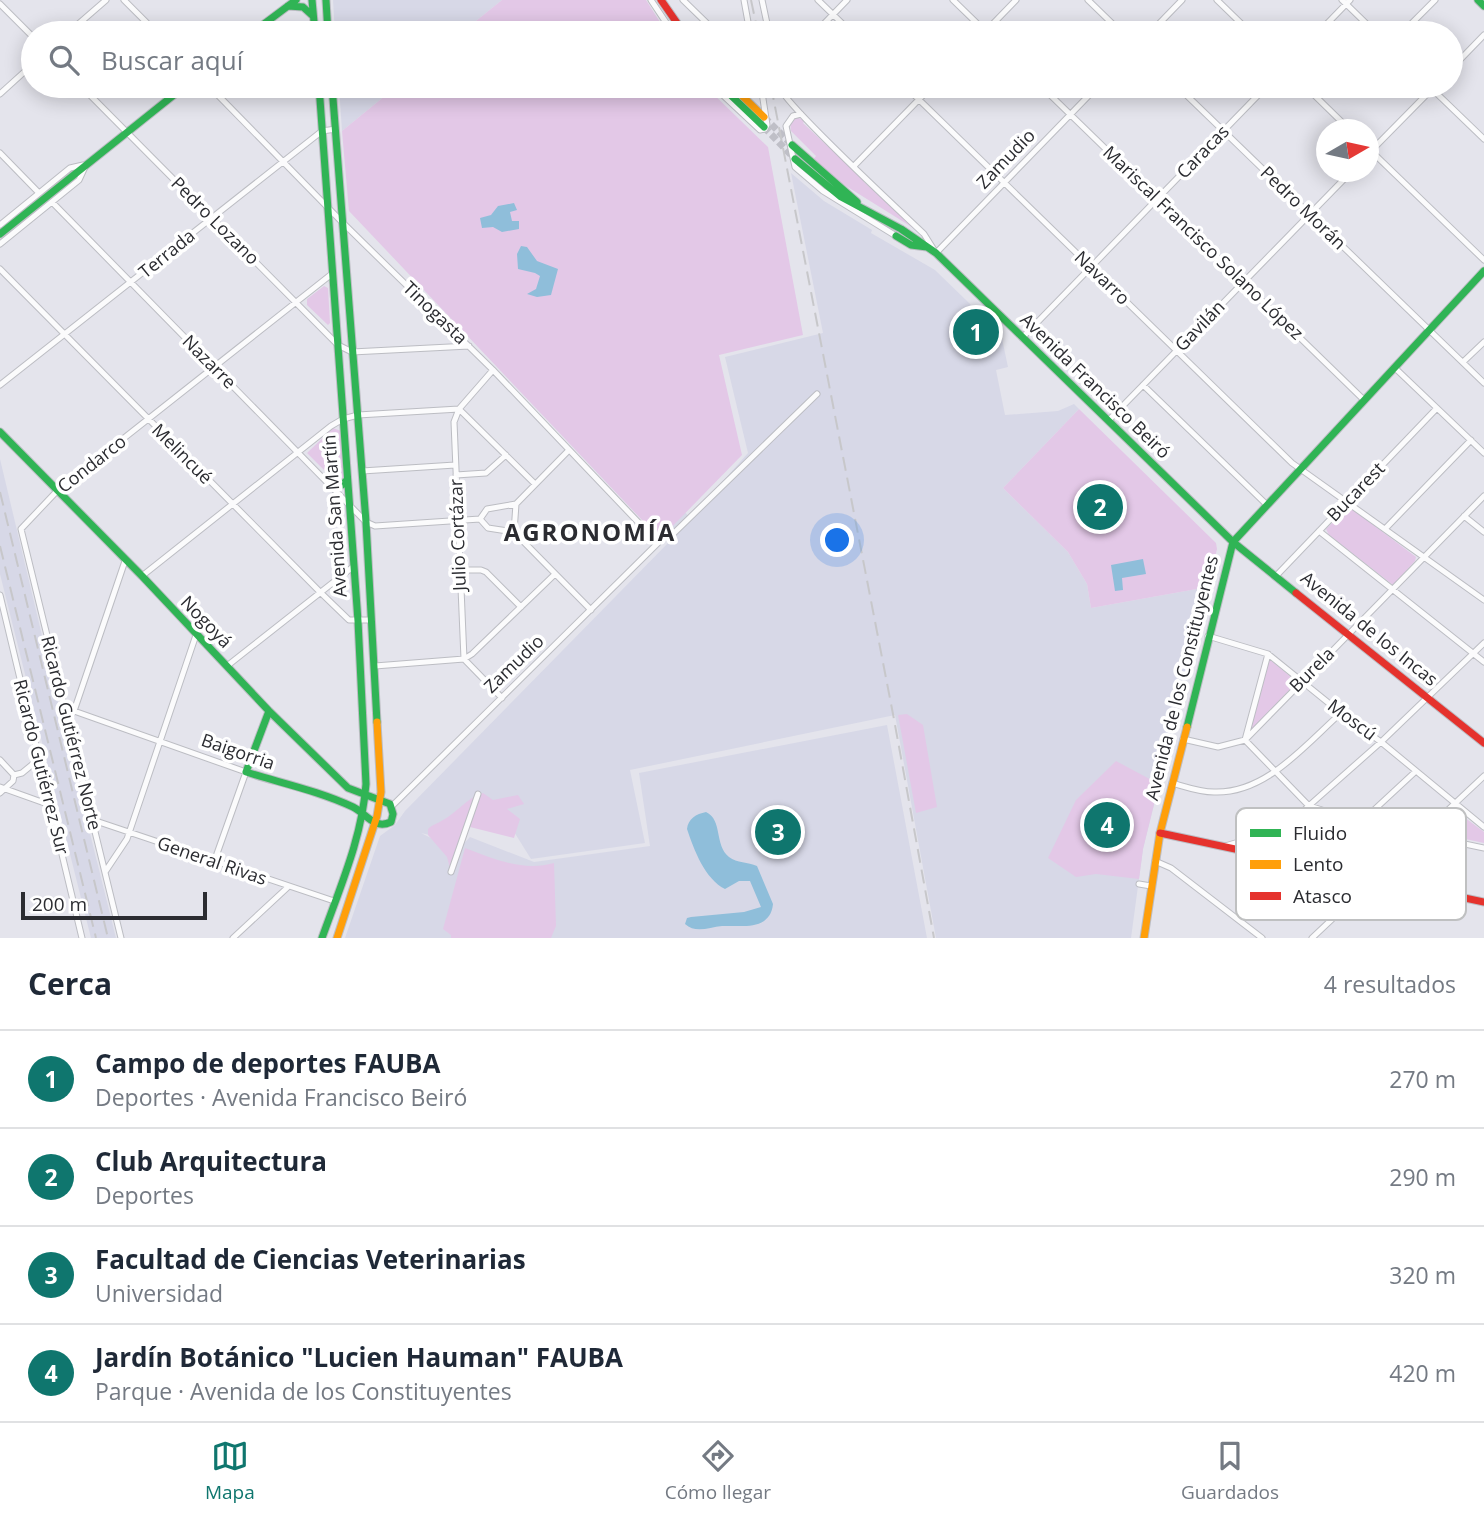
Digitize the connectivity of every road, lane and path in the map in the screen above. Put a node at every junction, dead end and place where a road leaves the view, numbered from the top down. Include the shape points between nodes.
1 (106, 0) edge
2 (124, 0) edge
3 (296, 0) edge
4 (312, 0) edge
5 (326, 0) edge
6 (651, 0) edge
7 (661, 0) edge
8 (683, 0) edge
9 (744, 0) edge
10 (762, 0) edge
11 (818, 0) edge
12 (847, 0) edge
13 (953, 0) edge
14 (1016, 0) edge
15 (1088, 0) edge
16 (1182, 0) edge
17 (1217, 0) edge
18 (1435, 0) edge
19 (1478, 0) edge
20 (1346, 1) edge
21 (0, 4) edge
22 (288, 6) junction
23 (1484, 6) edge
24 (833, 15) junction
25 (314, 17) junction
26 (82, 21) edge
27 (145, 21) edge
28 (268, 21) edge
29 (314, 21) edge
30 (327, 21) edge
31 (665, 21) edge
32 (676, 21) edge
33 (705, 21) edge
34 (748, 21) edge
35 (766, 21) edge
36 (827, 21) edge
37 (839, 21) edge
38 (974, 21) edge
39 (997, 21) edge
40 (1110, 21) edge
41 (1162, 21) edge
42 (1239, 21) edge
43 (1328, 21) edge
44 (1365, 21) edge
45 (1414, 21) edge
46 (21, 25) edge
47 (1484, 35) edge
48 (1463, 57) edge
49 (21, 75) edge
50 (0, 94) edge
51 (93, 98) edge
52 (171, 98) edge
53 (221, 98) edge
54 (319, 98) edge
55 (333, 98) edge
56 (725, 98) edge
57 (734, 98) edge
58 (744, 98) edge
59 (763, 98) edge
60 (788, 98) edge
61 (1053, 98) edge
62 (1086, 98) edge
63 (1189, 98) edge
64 (1255, 98) edge
65 (1317, 98) edge
66 (1421, 98) edge
67 (1443, 98) edge
68 (919, 99) joint
69 (801, 114) junction
70 (1070, 114) junction
71 (764, 117) tunnel mouth
72 (1339, 119) edge
73 (764, 127) tunnel mouth
74 (336, 129) junction
75 (322, 131) junction
76 (1223, 131) junction
77 (127, 132) junction
78 (1484, 139) edge
79 (1379, 141) edge
80 (792, 145) tunnel mouth
81 (0, 153) edge
82 (794, 159) tunnel mouth
83 (1379, 160) edge
84 (284, 161) junction
85 (86, 164) junction
86 (854, 166) junction
87 (1341, 182) edge
88 (1004, 183) junction
89 (39, 193) junction
90 (1158, 199) junction
91 (52, 202) junction
92 (328, 206) junction
93 (868, 212) junction
94 (1310, 214) junction
95 (211, 218) junction
96 (343, 223) junction
97 (0, 225) edge
98 (0, 234) edge
99 (896, 236) joint
100 (0, 244) edge
101 (928, 247) junction
102 (936, 253) junction
103 (1484, 260) edge
104 (1090, 267) junction
105 (0, 269) edge
106 (1484, 271) edge
107 (333, 274) junction
108 (1243, 282) junction
109 (131, 283) junction
110 (295, 302) junction
111 (1429, 330) junction
112 (66, 334) junction
113 (1022, 338) junction
114 (1484, 342) edge
115 (338, 345) junction
116 (469, 346) junction
117 (1177, 350) junction
118 (352, 352) junction
119 (1462, 362) junction
120 (214, 367) junction
121 (1395, 368) junction
122 (493, 370) junction
123 (1484, 383) edge
124 (0, 385) edge
125 (1143, 385) junction
126 (817, 394) dead end
127 (1364, 400) junction
128 (1437, 408) junction
129 (459, 409) junction
130 (358, 415) junction
131 (344, 419) junction
132 (148, 420) junction
133 (1108, 421) junction
134 (0, 432) edge
135 (1471, 440) junction
136 (569, 450) junction
137 (299, 453) junction
138 (1484, 453) edge
139 (506, 455) junction
140 (456, 465) junction
141 (1300, 469) junction
142 (362, 471) junction
143 (456, 475) junction
144 (348, 480) junction
145 (535, 484) junction
146 (331, 485) junction
147 (57, 491) junction
148 (1484, 496) edge
149 (349, 502) junction
150 (1346, 502) junction
151 (516, 504) junction
152 (233, 505) junction
153 (1266, 505) junction
154 (1464, 516) junction
155 (480, 519) junction
156 (458, 521) junction
157 (366, 522) junction
158 (21, 528) joint
159 (1385, 529) junction
160 (1319, 531) junction
161 (514, 532) junction
162 (674, 533) dead end
163 (1484, 533) edge
164 (1233, 542) junction
165 (658, 543) joint
166 (1424, 557) junction
167 (125, 561) junction
168 (354, 566) junction
169 (460, 570) junction
170 (554, 575) junction
171 (142, 576) junction
172 (1276, 576) junction
173 (1393, 590) junction
174 (320, 592) junction
175 (0, 596) edge
176 (1484, 600) edge
177 (522, 607) junction
178 (591, 610) junction
179 (372, 620) junction
180 (358, 621) junction
181 (1348, 634) junction
182 (196, 635) junction
183 (1208, 636) junction
184 (1484, 643) edge
185 (1268, 654) junction
186 (1473, 654) junction
187 (464, 659) junction
188 (1484, 662) edge
189 (227, 666) junction
190 (375, 666) junction
191 (1301, 680) junction
192 (1427, 697) junction
193 (502, 698) junction
194 (74, 710) junction
195 (270, 711) junction
196 (66, 713) junction
197 (1341, 713) junction
198 (1183, 739) junction
199 (1245, 740) junction
200 (160, 741) junction
201 (1381, 742) junction
202 (1484, 743) edge
203 (39, 759) junction
204 (0, 761) edge
205 (1416, 771) junction
206 (246, 772) junction
207 (1274, 772) junction
208 (14, 775) junction
209 (1484, 776) edge
210 (1172, 783) junction
211 (348, 788) junction
212 (1, 790) edge
213 (478, 794) dead end
214 (365, 795) junction
215 (381, 799) junction
216 (341, 803) junction
217 (1456, 803) junction
218 (50, 805) junction
219 (1309, 806) junction
220 (391, 807) junction
221 (1306, 808) edge
222 (1316, 808) edge
223 (1376, 808) edge
224 (1451, 808) edge
225 (1462, 808) edge
226 (1466, 812) edge
227 (363, 813) junction
228 (90, 819) junction
229 (374, 825) junction
230 (1484, 827) edge
231 (129, 832) junction
232 (1160, 833) junction
233 (1236, 843) edge
234 (1466, 845) edge
235 (1223, 847) junction
236 (1484, 848) edge
237 (1236, 850) edge
238 (1155, 861) junction
239 (214, 862) junction
240 (105, 872) junction
241 (451, 872) dead end
242 (1139, 884) dead end
243 (1152, 886) junction
244 (288, 887) junction
245 (1466, 898) edge
246 (334, 901) junction
247 (1484, 902) edge
248 (1236, 918) edge
249 (1239, 920) edge
250 (1331, 920) edge
251 (82, 938) edge
252 (121, 938) edge
253 (233, 938) edge
254 (322, 938) edge
255 (337, 938) edge
256 (1144, 938) edge
257 (1262, 938) edge
258 (1312, 938) edge

1 - 26 street
2 - 27 street
3 - 22 main road
4 - 25 main road
5 - 30 main road
6 - 31 street
7 - 32 main road
8 - 33 street
9 - 34 street
10 - 35 street
11 - 24 street
12 - 24 street
13 - 38 street
14 - 39 street
15 - 40 street
16 - 41 street
17 - 42 street
18 - 45 street
19 - 23 main road
20 - 43 street
20 - 44 street
21 - 46 street
22 - 25 main road via 303,7
22 - 28 main road
24 - 36 street
24 - 37 street
25 - 29 main road
47 - 48 street
49 - 50 street
51 - 77 street, Pedro Lozano
52 - 77 main road
53 - 84 street, Tinogasta
54 - 75 main road, Avenida San Martín
55 - 74 main road, Avenida San Martín
56 - 59 street via 761,131 767,125
57 - 73 main road
58 - 71 main road
60 - 69 street, Avenida Francisco Beiró
61 - 70 street, Mariscal Francisco Solano López
62 - 70 street, Zamudio
63 - 76 street, Pedro Morán
64 - 76 street, Caracas
65 - 72 street
66 - 79 street
67 - 78 street
68 - 86 street
68 - 88 street, Navarro
69 - 86 street, Avenida Francisco Beiró
69 - 99 street via 786,124 793,164 823,191
70 - 88 street, Zamudio
70 - 90 street, Mariscal Francisco Solano López
74 - 75 street
74 - 96 main road, Avenida San Martín
75 - 84 street, Terrada
75 - 92 main road, Avenida San Martín
76 - 90 street, Caracas
76 - 94 street, Pedro Morán
77 - 85 main road
77 - 95 street, Pedro Lozano
80 - 93 main road
81 - 89 street
82 - 93 main road via 841,197
83 - 103 street
84 - 92 street, Tinogasta
84 - 95 street, Terrada
85 - 89 street via 70,168
85 - 91 street via 79,180
85 - 98 main road
86 - 102 street, Avenida Francisco Beiró via 924,234
87 - 94 street, Gavilán
88 - 102 street, Zamudio
88 - 104 street, Navarro
89 - 97 street
90 - 104 street, Caracas
90 - 108 street, Mariscal Francisco Solano López
91 - 100 street
91 - 109 street, Nazarre
92 - 96 street, Tinogasta
92 - 107 main road, Avenida San Martín
93 - 101 main road
94 - 108 street, Gavilán
94 - 111 street, Pedro Morán
95 - 109 street, Terrada
95 - 110 street, Pedro Lozano
96 - 116 street, Tinogasta
96 - 118 main road, Avenida San Martín
99 - 101 main road via 911,245
101 - 102 main road, Avenida Francisco Beiró
102 - 113 main road, Avenida Francisco Beiró
104 - 113 street, Caracas
104 - 117 street, Navarro
105 - 112 street, Melincué
106 - 111 main road, Avenida de los Constituyentes
107 - 110 street, Condarco
107 - 115 main road, Avenida San Martín
108 - 117 street, Gavilán
108 - 127 street, Mariscal Francisco Solano López
109 - 112 street, Terrada
109 - 120 street, Nazarre
110 - 115 street, Pedro Lozano
110 - 120 street, Condarco
111 - 119 street, Pedro Morán
111 - 121 main road, Avenida de los Constituyentes
112 - 124 street, Terrada
112 - 132 street, Melincué
113 - 133 main road, Avenida Francisco Beiró
114 - 119 street
115 - 118 street, Pedro Lozano
115 - 131 main road, Avenida San Martín
116 - 118 street
116 - 122 street, Tinogasta
117 - 125 street, Gavilán
117 - 141 street, Navarro
118 - 130 main road, Avenida San Martín
119 - 123 street, Pedro Morán
120 - 132 street, Condarco
120 - 137 street, Nazarre
121 - 127 main road, Avenida de los Constituyentes
121 - 128 street
122 - 129 street
122 - 136 street, Tinogasta
125 - 133 street, Gavilán
125 - 153 street
126 - 162 street
127 - 141 main road, Avenida de los Constituyentes
128 - 135 street
128 - 150 street, Bucarest
129 - 130 street
129 - 139 street
129 - 140 street, Julio Cortázar via 454,422
130 - 131 street
130 - 142 main road, Avenida San Martín
131 - 137 street
131 - 144 main road, Avenida San Martín
132 - 147 street, Condarco
132 - 152 street, Melincué
133 - 164 main road, Avenida Francisco Beiró
134 - 147 main road, Nogoyá
135 - 138 street
135 - 159 street
136 - 145 street
136 - 165 street, Tinogasta
137 - 146 street, Nazarre
137 - 152 street
139 - 143 street via 486,473
139 - 145 street
140 - 142 street
140 - 143 street, Julio Cortázar
141 - 150 street, Navarro
141 - 153 main road, Avenida de los Constituyentes
142 - 157 main road, Avenida San Martín
143 - 156 street, Julio Cortázar
144 - 146 main road
144 - 149 main road, Avenida San Martín
145 - 151 street
146 - 149 street, Nazarre
147 - 158 street, Condarco
147 - 167 main road, Nogoyá
148 - 154 street, Burela
149 - 157 street, Nazarre
149 - 168 main road, Avenida San Martín
150 - 159 street, Navarro
150 - 160 street, Bucarest
151 - 155 street via 487,509
151 - 161 street
152 - 171 street
152 - 174 street, Melincué
153 - 164 main road, Avenida de los Constituyentes
154 - 163 street
154 - 166 street, Burela
155 - 156 street
155 - 161 street via 488,528
156 - 157 street via 376,526
156 - 169 street, Julio Cortázar
157 - 179 main road, Avenida San Martín
158 - 196 street, Ricardo Gutiérrez Norte
159 - 166 street, Navarro
160 - 172 street, Bucarest
160 - 173 street
161 - 170 street
164 - 172 main road, Avenida de los Incas
164 - 183 main road, Avenida de los Constituyentes
165 - 178 street, Zamudio
166 - 173 street, Burela
166 - 176 street, Navarro
167 - 171 main road, Nogoyá
167 - 194 street
168 - 174 street
168 - 180 main road, Avenida San Martín
169 - 177 street via 486,572
169 - 187 street, Julio Cortázar
170 - 177 street
170 - 178 street
171 - 182 main road, Nogoyá
172 - 181 main road, Avenida de los Incas
173 - 181 street, Burela
173 - 186 street
174 - 180 street, Melincué via 349,620
174 - 189 street
175 - 203 street, Ricardo Gutiérrez Sur
177 - 187 street
178 - 193 street, Zamudio
179 - 180 street
179 - 190 main road, Avenida San Martín
180 - 214 main road, Avenida San Martín
181 - 191 street, Burela
181 - 192 main road, Avenida de los Incas
182 - 189 main road, Nogoyá
182 - 200 street
183 - 185 street, Moscú
183 - 198 main road, Avenida de los Constituyentes
184 - 186 street
185 - 191 street, Moscú
185 - 199 street
186 - 188 street
186 - 192 street
187 - 190 street
187 - 193 street
189 - 195 main road, Nogoyá
190 - 215 main road, Avenida San Martín
191 - 197 street, Moscú
191 - 199 street, Burela
192 - 201 street
192 - 202 main road, Avenida de los Incas
193 - 220 street, Zamudio
194 - 196 street
194 - 200 street, Baigorria
195 - 206 main road
195 - 211 main road, Nogoyá
196 - 228 street, Ricardo Gutiérrez Norte
197 - 201 street, Moscú
197 - 207 street
198 - 199 street via 1218,747
198 - 210 main road, Avenida de los Constituyentes
199 - 207 street
200 - 206 street, Baigorria
200 - 231 street
201 - 205 street, Moscú
201 - 219 street
203 - 208 street
203 - 218 street, Ricardo Gutiérrez Sur
204 - 208 street
205 - 217 street, Moscú
205 - 223 street
206 - 216 main road, Baigorria
206 - 239 street
207 - 210 street via 1227,792
207 - 219 street
208 - 212 street
209 - 217 street
210 - 232 main road, Avenida de los Constituyentes
211 - 214 main road, Nogoyá
211 - 216 main road via 341,794
212 - 218 street
213 - 241 street
214 - 215 main road, Nogoyá
214 - 227 main road, Avenida San Martín
215 - 220 main road, Nogoyá
215 - 229 main road, Avenida San Martín
216 - 227 main road, Baigorria
217 - 224 street
217 - 225 street, Moscú
218 - 251 street, Ricardo Gutiérrez Sur
219 - 221 street
219 - 222 street
220 - 229 main road via 392,820 384,826
226 - 230 street, Moscú
227 - 229 main road, Baigorria
227 - 246 main road, Avenida San Martín
228 - 231 street, General Rivas
228 - 240 street, Ricardo Gutiérrez Norte
229 - 255 main road, Avenida San Martín
231 - 239 street, General Rivas
231 - 240 street
232 - 235 main road
232 - 238 main road, Avenida de los Constituyentes
233 - 235 street
234 - 236 street
235 - 237 main road
238 - 243 main road, Avenida de los Constituyentes
238 - 248 street via 1167,864
239 - 244 street, General Rivas
240 - 252 street, Ricardo Gutiérrez Norte
242 - 243 street
243 - 256 main road, Avenida de los Constituyentes
244 - 246 street, General Rivas
244 - 253 street
245 - 247 main road
246 - 254 main road, Avenida San Martín
249 - 257 street
250 - 258 street

